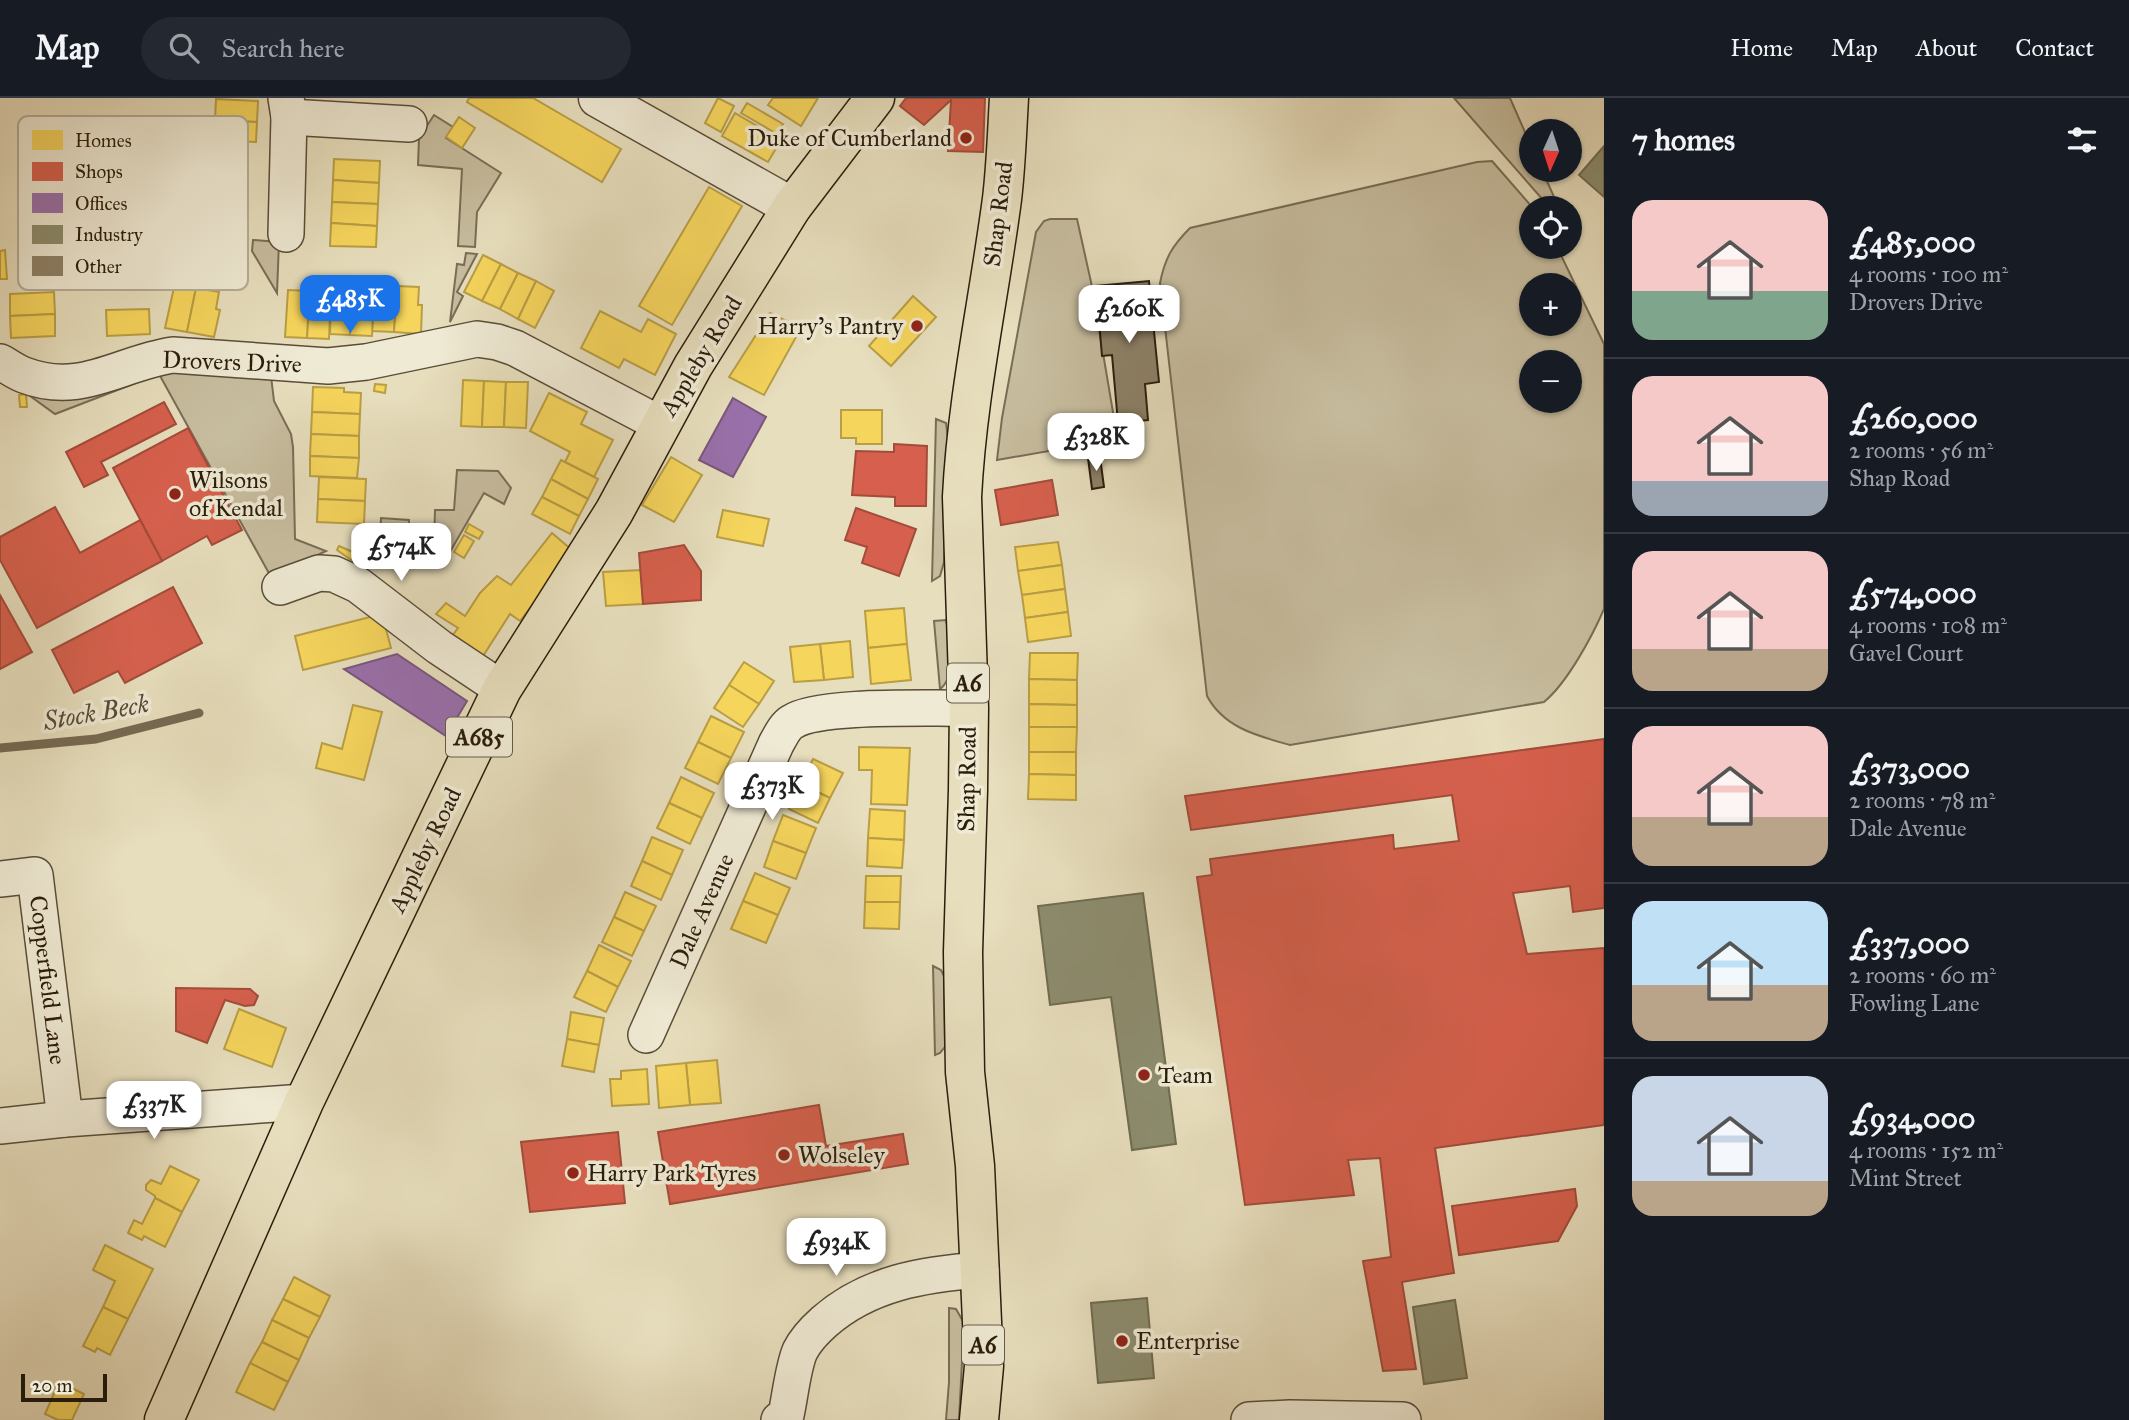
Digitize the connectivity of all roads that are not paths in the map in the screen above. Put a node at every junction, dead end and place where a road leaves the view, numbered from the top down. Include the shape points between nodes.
1 (598, 98) edge
2 (875, 98) edge
3 (1009, 98) edge
4 (288, 107) edge
5 (409, 124) dead end
6 (792, 207) junction
7 (286, 234) dead end
8 (0, 362) edge
9 (660, 424) junction
10 (280, 587) dead end
11 (502, 689) junction
12 (968, 708) junction
13 (0, 879) edge
14 (646, 1035) dead end
15 (304, 1102) junction
16 (65, 1119) junction
17 (0, 1126) edge
18 (981, 1270) junction
19 (164, 1420) edge
20 (779, 1420) edge
21 (979, 1420) edge
22 (1249, 1420) edge
23 (1403, 1420) edge

1 - 6 street
2 - 6 main road, Appleby Road / A685
3 - 12 main road, Shap Road / A6 via 1002,198 964,470
4 - 5 street
4 - 7 street
6 - 9 main road, Appleby Road / A685
8 - 9 street, Drovers Drive via 24,376 79,383 173,355 328,366 477,339 515,348
9 - 11 main road, Appleby Road / A685 via 614,512
10 - 11 street via 319,573 358,585
11 - 15 main road, Appleby Road / A685
12 - 14 street, Dale Avenue via 838,711 790,723 776,744
12 - 18 main road, Shap Road / A6 via 962,951
13 - 16 street, Copperfield Lane via 35,876
15 - 16 street
15 - 19 main road, Appleby Road / A685
16 - 17 street
18 - 20 street via 897,1283 858,1297 830,1317 800,1352 786,1415
18 - 21 main road, Shap Road / A6 via 984,1366
22 - 23 street

